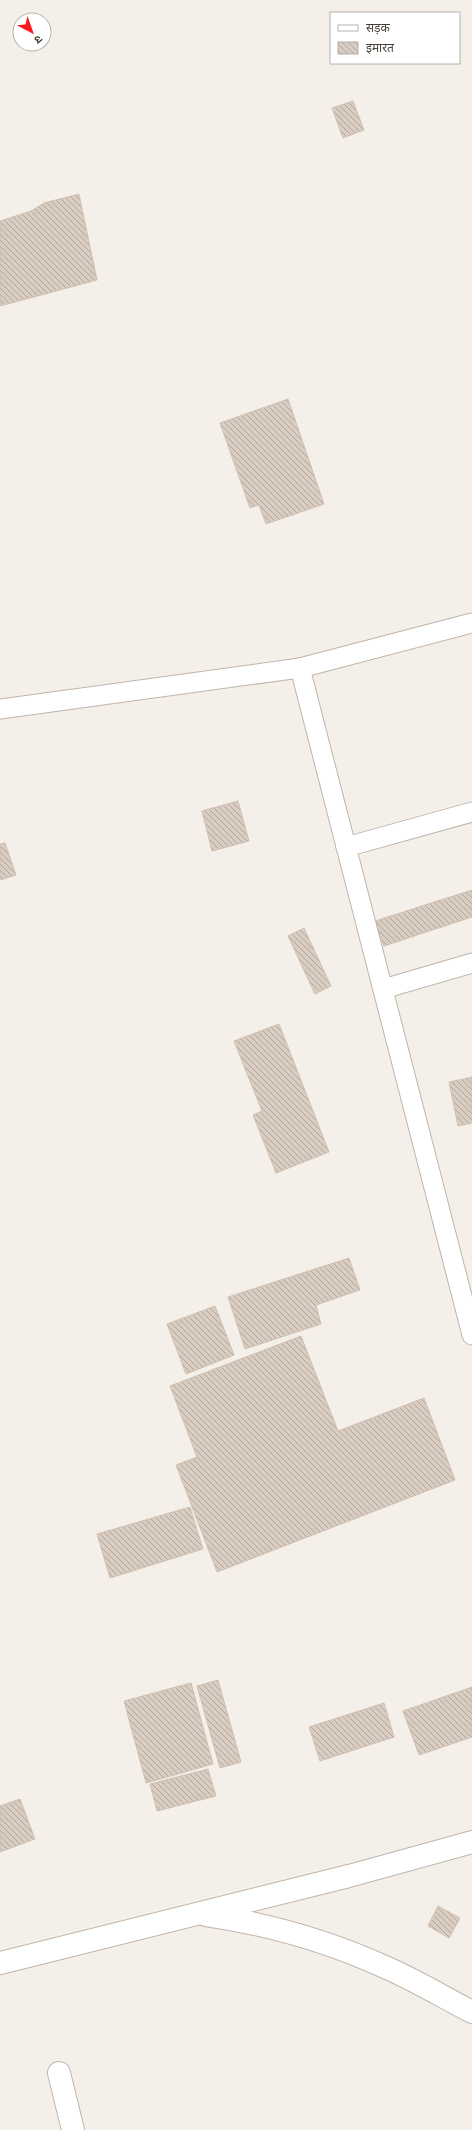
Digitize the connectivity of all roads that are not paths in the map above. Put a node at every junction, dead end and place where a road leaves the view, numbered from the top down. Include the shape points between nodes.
1 (472, 623) edge
2 (300, 668) junction
3 (0, 709) edge
4 (472, 812) edge
5 (346, 847) junction
6 (472, 963) edge
7 (383, 989) junction
8 (466, 1285) edge
9 (472, 1335) edge
10 (472, 1842) edge
11 (194, 1914) junction
12 (0, 1963) edge
13 (472, 2012) edge
14 (59, 2073) dead end
15 (73, 2130) edge

1 - 2 lane
2 - 3 lane
2 - 5 lane
4 - 5 lane
5 - 7 lane
6 - 7 lane
7 - 8 lane
8 - 9 lane
10 - 11 street via 349,1876
11 - 12 street
11 - 13 street via 250,1921 322,1942 385,1967
14 - 15 street

